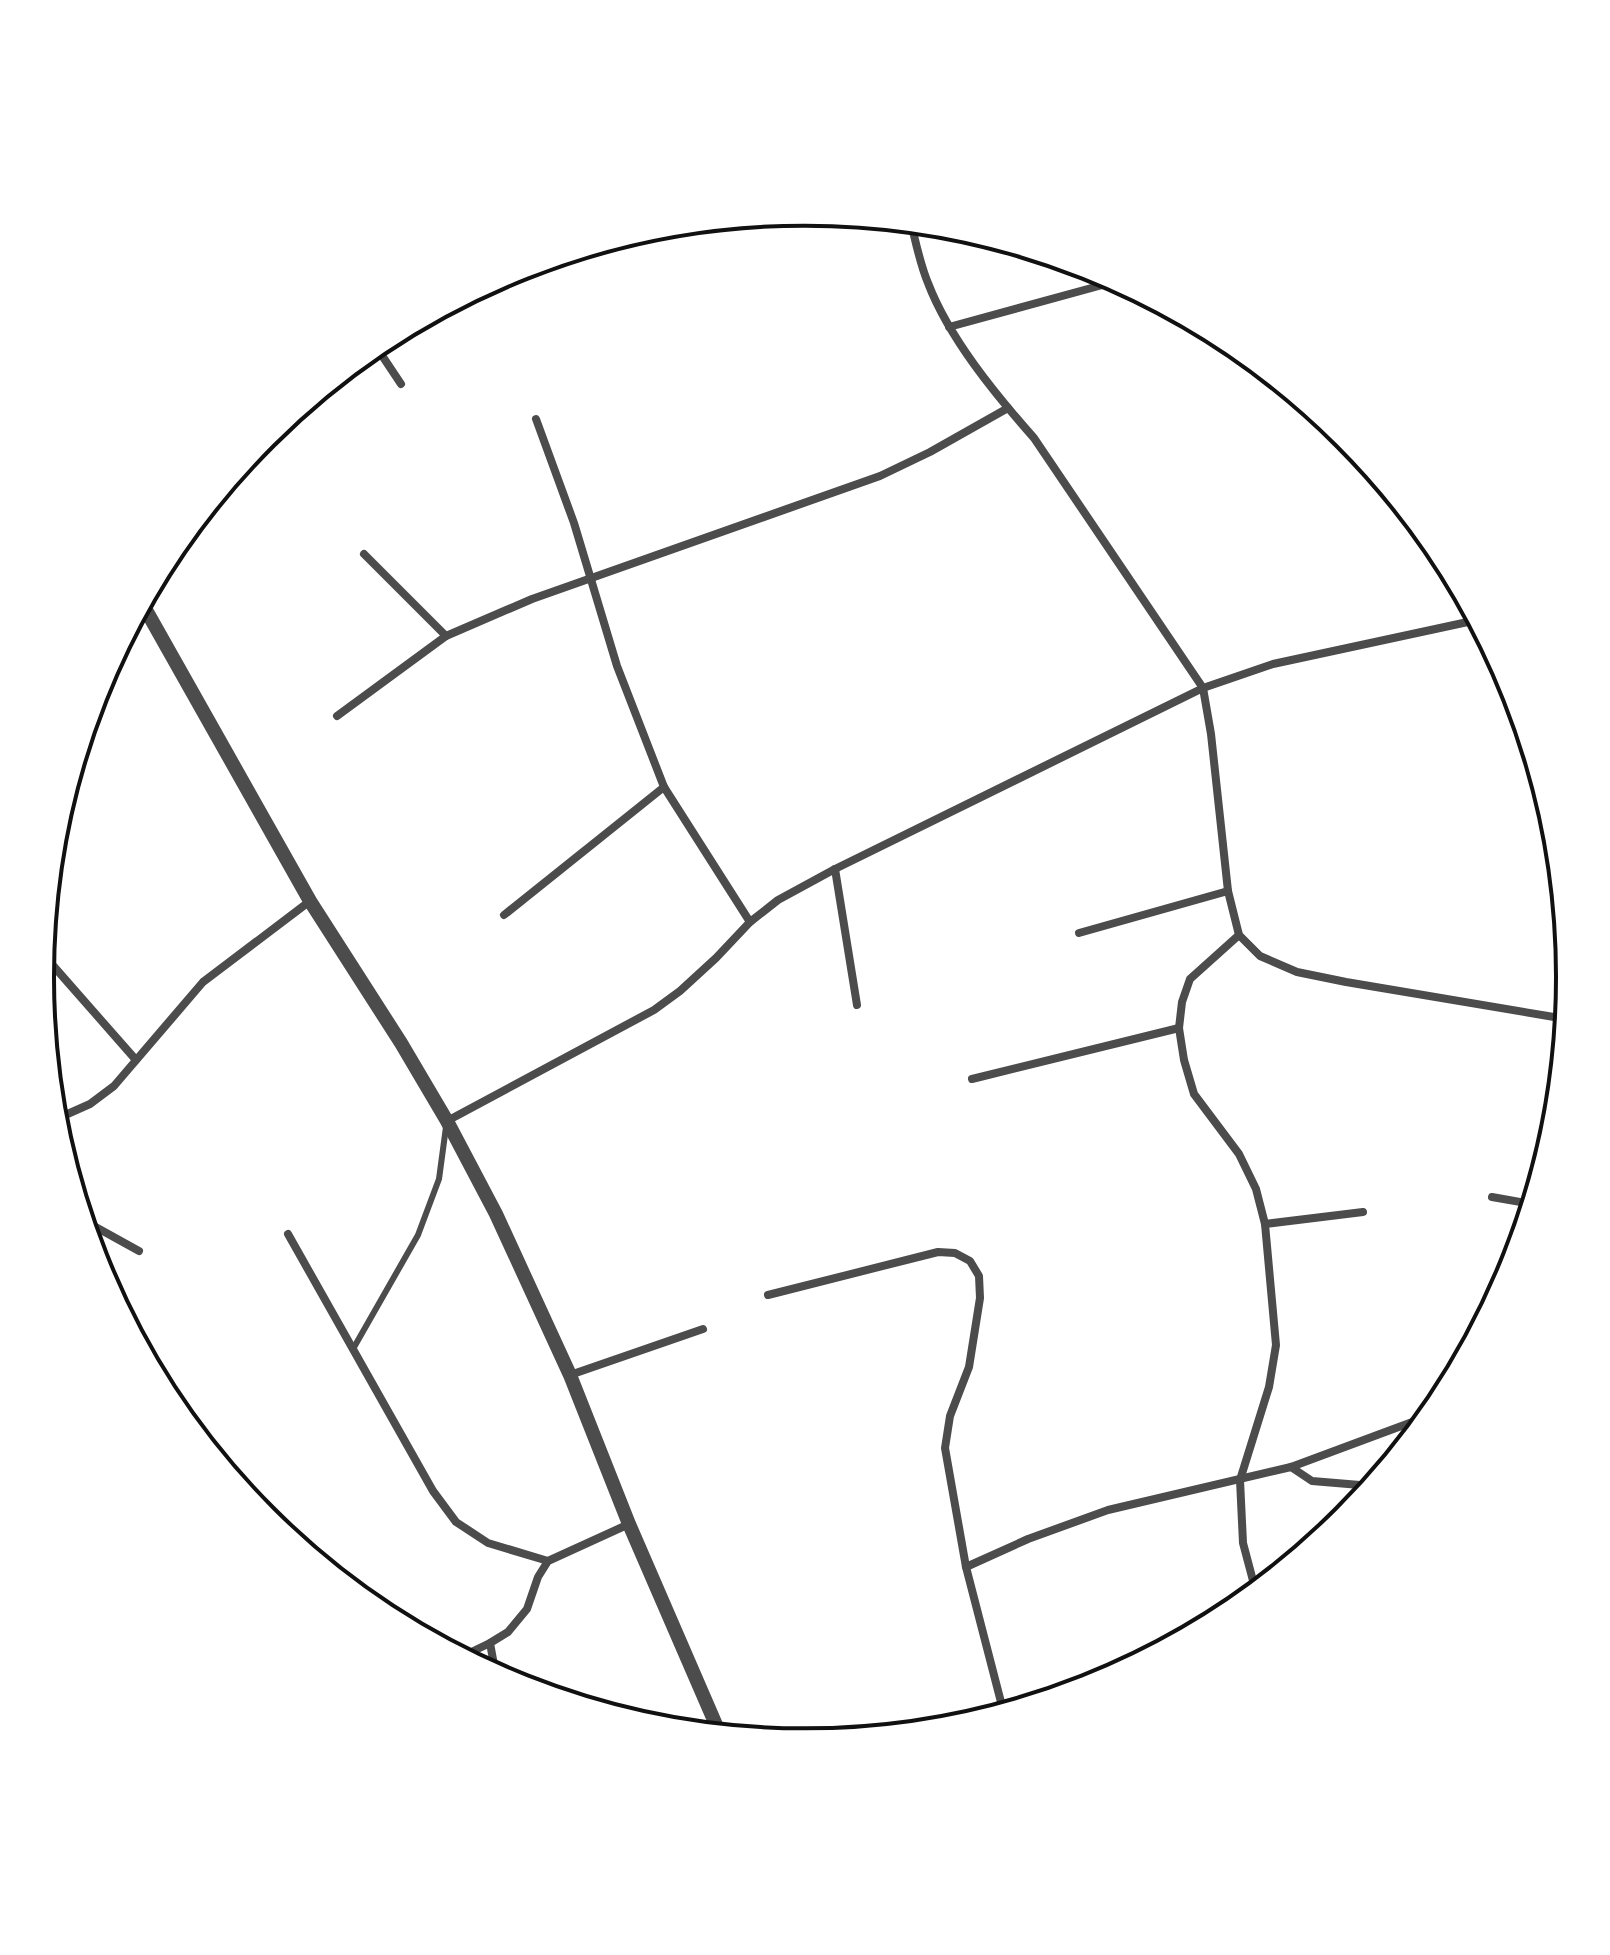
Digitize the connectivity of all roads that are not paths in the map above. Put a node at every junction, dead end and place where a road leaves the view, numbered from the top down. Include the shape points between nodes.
1 (914, 235) edge
2 (1097, 286) edge
3 (949, 327) junction
4 (383, 357) edge
5 (401, 384) dead end
6 (1008, 408) junction
7 (536, 419) dead end
8 (364, 554) dead end
9 (590, 579) junction
10 (148, 614) edge
11 (1466, 622) edge
12 (446, 636) junction
13 (1203, 688) junction
14 (337, 716) dead end
15 (664, 787) junction
16 (835, 869) junction
17 (1228, 891) junction
18 (310, 901) junction
19 (504, 915) dead end
20 (750, 922) junction
21 (1079, 933) dead end
22 (1239, 935) junction
23 (54, 967) edge
24 (857, 1005) dead end
25 (1554, 1017) edge
26 (1179, 1028) junction
27 (136, 1060) junction
28 (972, 1079) dead end
29 (66, 1114) edge
30 (447, 1121) junction
31 (1492, 1197) dead end
32 (1521, 1202) edge
33 (1363, 1212) dead end
34 (1265, 1224) junction
35 (97, 1228) edge
36 (288, 1234) dead end
37 (139, 1251) dead end
38 (768, 1295) dead end
39 (703, 1329) dead end
40 (353, 1349) junction
41 (570, 1375) junction
42 (1409, 1423) edge
43 (1291, 1467) junction
44 (1240, 1480) junction
45 (1359, 1485) edge
46 (629, 1524) junction
47 (548, 1561) junction
48 (966, 1567) junction
49 (1253, 1580) edge
50 (490, 1643) junction
51 (473, 1651) edge
52 (493, 1660) edge
53 (1004, 1702) edge
54 (715, 1723) edge

1 - 3 street via 928,285
2 - 3 street
3 - 6 street
4 - 5 street
6 - 9 street via 880,476
6 - 13 street via 1034,438
7 - 9 street
8 - 12 street
9 - 12 street
9 - 15 street
10 - 18 street
11 - 13 street via 1273,664
12 - 14 street
13 - 16 street
13 - 17 street
15 - 19 street
15 - 20 street
16 - 20 street
16 - 24 street
17 - 21 street
17 - 22 street
18 - 27 street via 203,982
18 - 30 street
20 - 30 street via 654,1010
22 - 25 street via 1260,956 1297,972
22 - 26 street via 1190,979
23 - 27 street
26 - 28 street
26 - 34 street via 1194,1094 1239,1154
27 - 29 street via 114,1086
30 - 40 lane via 439,1179 418,1235
30 - 41 street
31 - 32 street
33 - 34 street
34 - 44 street via 1276,1345 1269,1387
35 - 37 street
36 - 40 street
38 - 48 street via 938,1252 970,1261 979,1276 980,1298 969,1367 950,1416 945,1448
39 - 41 street
40 - 47 street via 456,1522 488,1543
41 - 46 street
42 - 43 street
43 - 44 street
43 - 45 street via 1312,1481
44 - 48 street via 1108,1510
44 - 49 street via 1243,1543
46 - 47 street
46 - 54 street
47 - 50 street via 527,1609 508,1632
48 - 53 street
50 - 51 street
50 - 52 street

